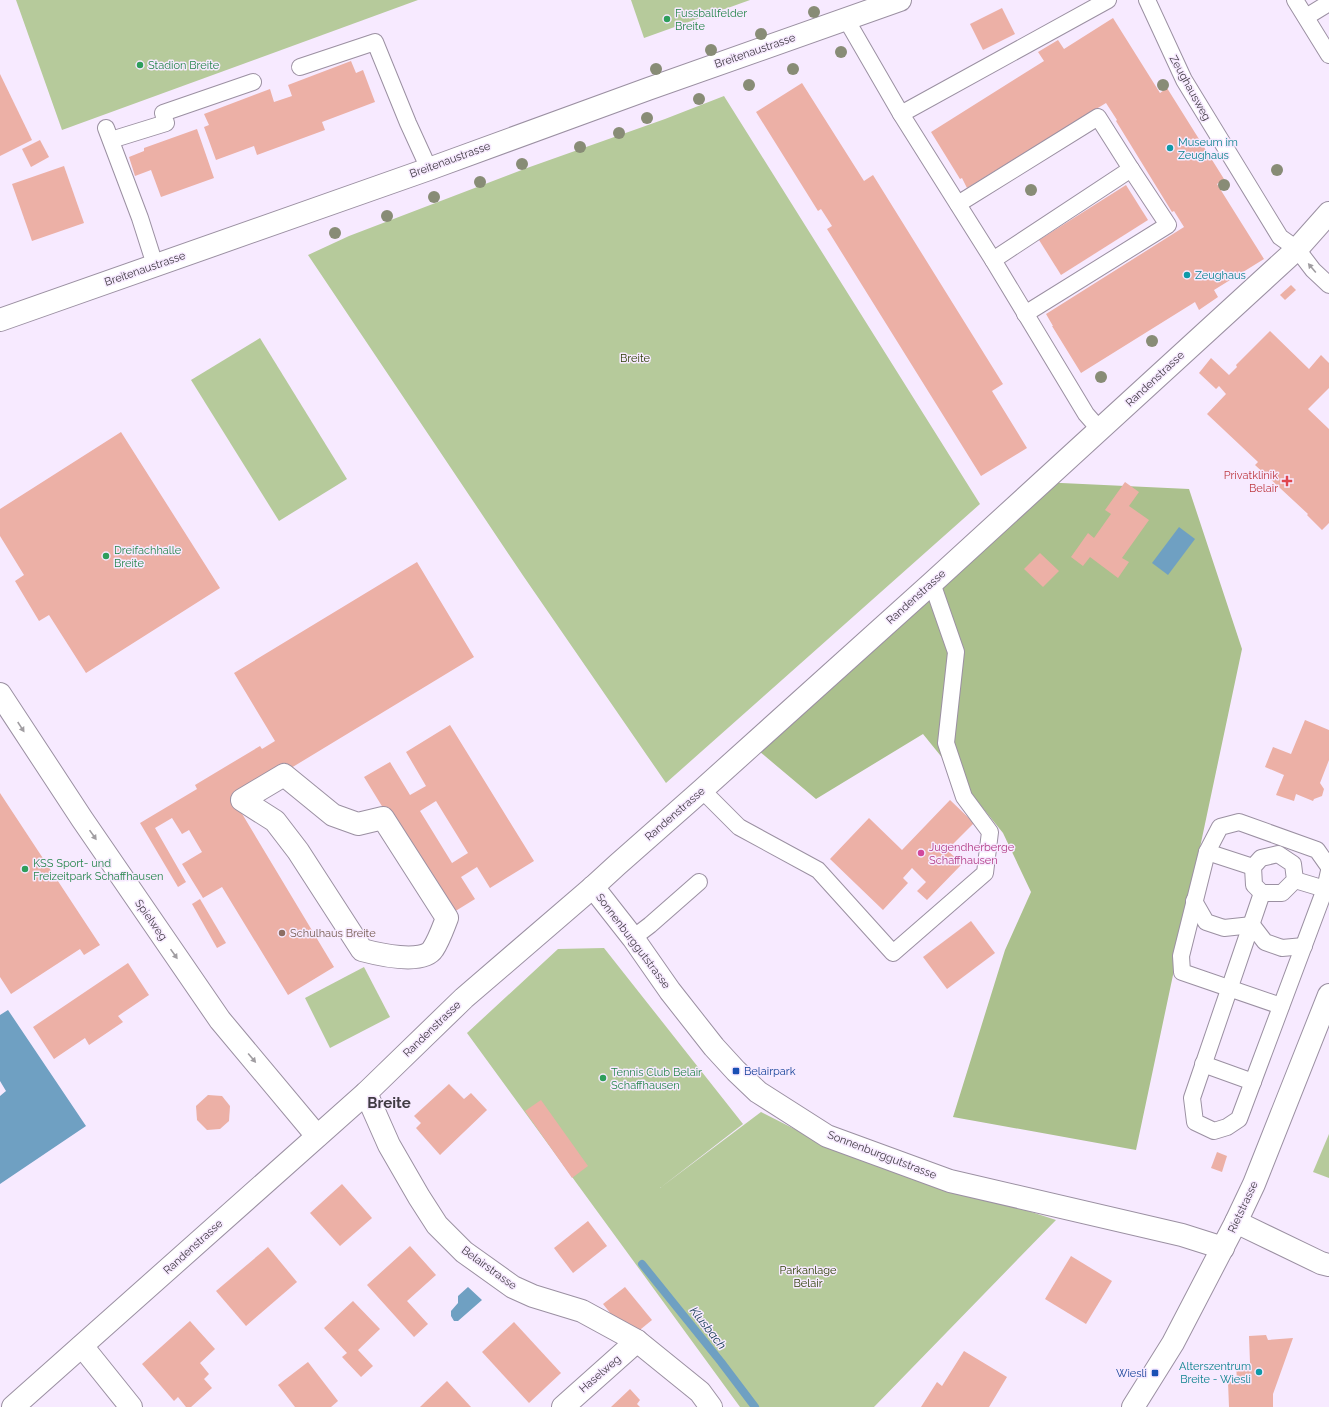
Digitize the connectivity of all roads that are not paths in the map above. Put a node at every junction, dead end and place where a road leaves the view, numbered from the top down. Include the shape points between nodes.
1 (900, 0) edge
2 (1108, 0) edge
3 (1147, 0) edge
4 (1295, 0) edge
5 (1329, 3) edge
6 (1306, 18) junction
7 (846, 19) junction
8 (1329, 55) edge
9 (300, 67) dead end
10 (253, 82) dead end
11 (901, 114) junction
12 (429, 169) junction
13 (1131, 169) junction
14 (958, 204) junction
15 (1329, 213) edge
16 (1297, 249) junction
17 (993, 260) junction
18 (155, 265) junction
19 (1329, 285) edge
20 (1025, 314) junction
21 (0, 320) edge
22 (1100, 430) junction
23 (932, 583) junction
24 (0, 694) edge
25 (702, 790) junction
26 (1207, 852) junction
27 (1329, 866) edge
28 (1253, 867) junction
29 (1329, 871) edge
30 (1295, 880) junction
31 (699, 882) dead end
32 (593, 887) junction
33 (1325, 889) junction
34 (1262, 893) junction
35 (1194, 901) junction
36 (1252, 925) junction
37 (633, 938) junction
38 (1304, 946) junction
39 (433, 950) joint
40 (1230, 988) junction
41 (1329, 995) edge
42 (1281, 1006) junction
43 (1203, 1064) junction
44 (1253, 1082) junction
45 (366, 1093) junction
46 (317, 1136) junction
47 (1236, 1222) junction
48 (1223, 1248) junction
49 (1329, 1265) edge
50 (637, 1342) junction
51 (82, 1346) junction
52 (13, 1407) edge
53 (131, 1407) edge
54 (563, 1407) edge
55 (711, 1407) edge
56 (1132, 1407) edge

1 - 7 street, Breitenaustrasse
2 - 11 lane
3 - 16 lane, Zeughausweg via 1184,80 1211,125 1280,237
4 - 6 lane
5 - 6 lane
6 - 8 lane
7 - 11 lane
7 - 12 street, Breitenaustrasse
9 - 12 lane via 375,42
10 - 18 lane via 163,113 166,123 109,134
11 - 14 lane
12 - 18 street, Breitenaustrasse
13 - 14 lane via 1098,117
13 - 17 lane
13 - 20 lane via 1168,225
14 - 17 lane
15 - 16 street, Randenstrasse
19 -> 16 lane, Zeughausweg
16 - 22 street, Randenstrasse
17 - 20 lane
18 - 21 street, Breitenaustrasse
20 - 22 lane via 1086,414
22 - 23 street, Randenstrasse
23 - 25 street, Randenstrasse
23 - 25 lane via 956,652 946,743 964,797 990,832 985,873 893,953 818,870 739,827
24 -> 46 street, Spielweg via 220,1020
25 - 32 street, Randenstrasse
26 - 27 lane via 1220,827 1239,822 1317,850
26 - 28 lane
26 - 35 lane
28 - 30 lane via 1261,858 1278,854 1293,864
28 - 34 lane via 1254,884
29 - 33 lane
30 - 33 lane
30 - 34 lane via 1282,893
31 - 37 lane
32 - 37 street, Sonnenburggutstrasse
32 - 45 street, Randenstrasse via 464,998
33 - 38 lane
34 - 36 lane
35 - 36 lane via 1206,922 1224,928
35 - 40 lane via 1181,956 1182,972
36 - 38 lane via 1265,942 1282,948
36 - 40 lane
37 - 48 street, Sonnenburggutstrasse via 670,991 736,1071 758,1092 827,1136 950,1181 1182,1235
38 - 42 lane
39 - 39 street via 422,957 385,956 362,950 298,851 275,821 242,800 284,775 333,815 358,824 383,818 447,918
40 - 42 lane
40 - 43 lane
41 - 47 street, Rietstrasse via 1254,1184
42 - 44 lane
43 - 44 lane
43 - 44 lane via 1192,1098 1195,1122 1214,1131 1227,1127 1239,1119
45 - 46 street, Randenstrasse
45 - 50 street, Belairstrasse via 389,1145 420,1197 438,1225 464,1252 514,1288 582,1311
46 - 51 street, Randenstrasse
47 - 48 street, Rietstrasse
47 - 49 street
48 - 56 street, Rietstrasse via 1173,1343
50 - 54 street, Haselweg
50 - 55 street, Belairstrasse via 700,1392
51 - 52 street, Randenstrasse
51 - 53 street

